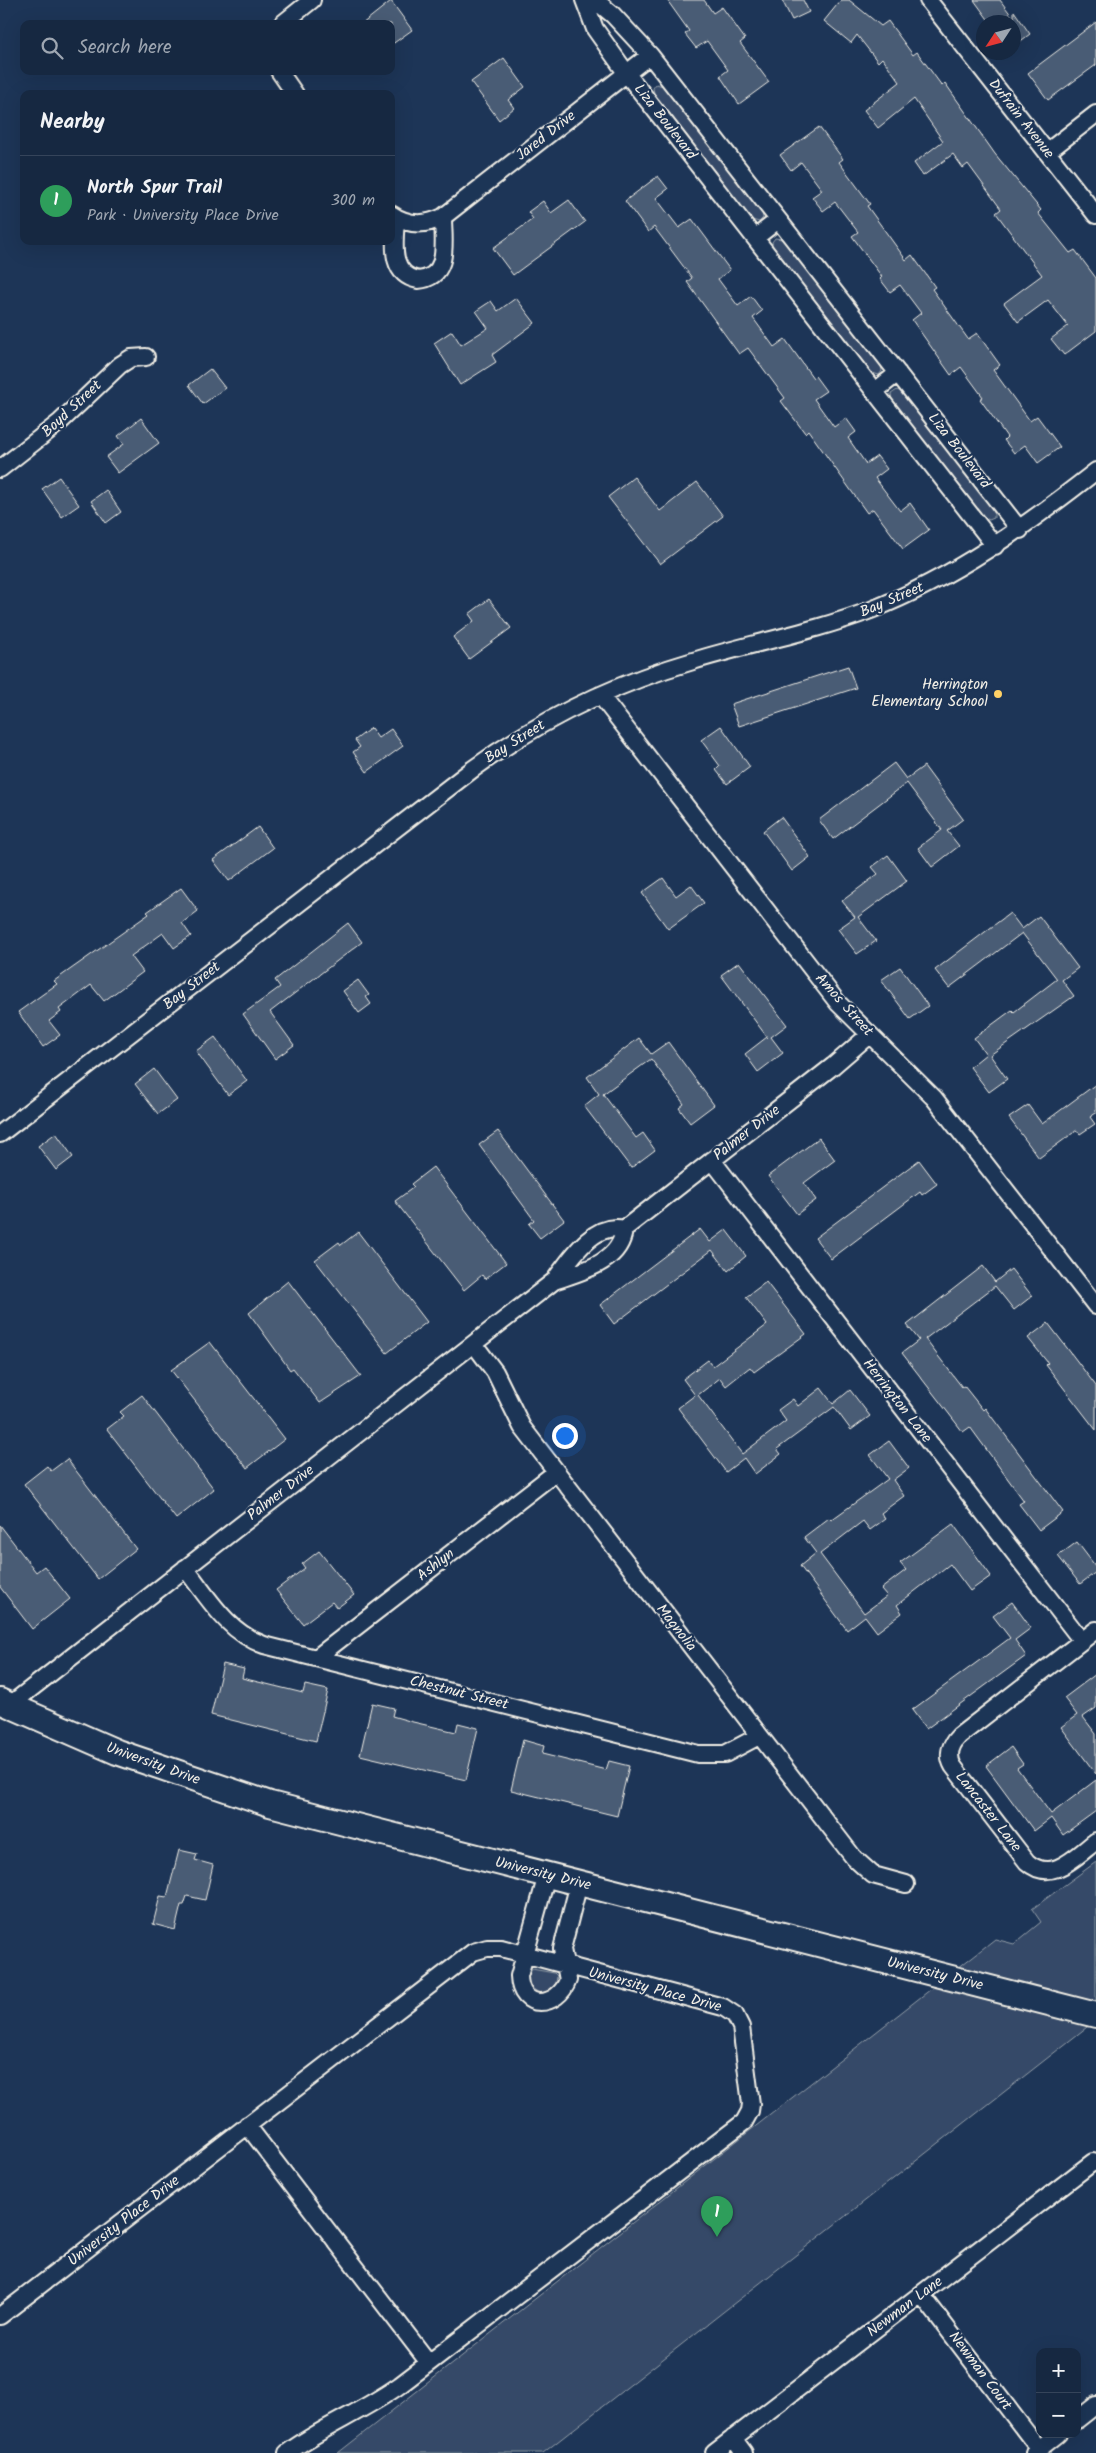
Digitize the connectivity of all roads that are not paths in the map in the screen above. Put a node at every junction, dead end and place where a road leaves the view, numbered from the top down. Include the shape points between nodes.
1 (312, 0) edge
2 (584, 0) edge
3 (595, 0) edge
4 (928, 0) edge
5 (287, 20) edge
6 (650, 55) junction
7 (627, 74) junction
8 (281, 75) edge
9 (292, 90) edge
10 (1096, 114) edge
11 (1047, 152) junction
12 (1096, 215) edge
13 (395, 216) edge
14 (443, 217) junction
15 (778, 220) junction
16 (395, 238) edge
17 (755, 238) junction
18 (146, 357) dead end
19 (898, 373) junction
20 (875, 391) junction
21 (0, 469) edge
22 (1096, 471) edge
23 (1020, 530) junction
24 (995, 546) junction
25 (600, 695) junction
26 (869, 1035) junction
27 (0, 1134) edge
28 (712, 1160) junction
29 (624, 1229) junction
30 (554, 1282) junction
31 (1096, 1306) edge
32 (474, 1344) junction
33 (556, 1472) junction
34 (185, 1568) junction
35 (1096, 1630) edge
36 (1082, 1641) junction
37 (316, 1658) junction
38 (5, 1703) edge
39 (759, 1736) junction
40 (1096, 1841) edge
41 (547, 1875) junction
42 (579, 1883) junction
43 (906, 1884) dead end
44 (525, 1955) junction
45 (565, 1966) junction
46 (1096, 2015) edge
47 (247, 2125) junction
48 (1096, 2163) edge
49 (921, 2294) junction
50 (0, 2316) edge
51 (429, 2363) junction
52 (1096, 2405) edge
53 (1081, 2417) edge
54 (733, 2438) junction
55 (1053, 2438) edge
56 (1036, 2451) edge
57 (287, 2453) edge
58 (714, 2453) edge
59 (744, 2453) edge

1 - 5 street
2 - 7 street, Liza Boulevard via 595,29
3 - 6 street, Liza Boulevard
4 - 11 street, Dufrain Avenue
6 - 7 street, Jared Drive
6 - 15 street, Liza Boulevard
7 - 14 street, Jared Drive
7 - 17 street, Liza Boulevard
8 - 9 street
10 - 11 street
11 - 12 street, Dufrain Avenue
13 - 14 street, Jared Drive via 419,224
14 - 16 street, Jared Drive via 442,264 435,274 418,280 402,273 396,261
15 - 17 street
15 - 19 street, Liza Boulevard
17 - 20 street, Liza Boulevard
18 - 21 street, Boyd Street via 131,358 120,365 60,422
19 - 20 street
19 - 23 street, Liza Boulevard
20 - 24 street, Liza Boulevard
22 - 23 street, Bay Street
23 - 24 street, Bay Street
24 - 25 street, Bay Street via 933,582 865,612 829,625 685,663
25 - 26 street, Amos Street via 838,1003
25 - 27 street, Bay Street via 540,725 473,769
26 - 28 street, Palmer Drive
26 - 31 street, Amos Street via 904,1065 934,1098
28 - 29 street, Palmer Drive
28 - 36 street, Herrington Lane
29 - 30 street, Palmer Drive via 608,1229 595,1236 575,1252
29 - 30 street, Palmer Drive via 620,1245 599,1263
30 - 32 street, Palmer Drive
32 - 33 street, Magnolia via 495,1372 518,1423
32 - 34 street, Palmer Drive
33 - 37 street, Ashlyn
33 - 39 street, Magnolia
34 - 37 street, Chestnut Street via 226,1621 244,1636 264,1645
34 - 38 street, Palmer Drive
35 - 36 street, Lancaster Lane
36 - 40 street, Lancaster Lane via 956,1739 951,1746 950,1758 1027,1862 1035,1868 1048,1871 1061,1868
37 - 39 street, Chestnut Street via 698,1754 725,1754
38 - 41 main road, University Drive via 117,1752 228,1791 313,1816
39 - 43 street, Magnolia via 859,1865 881,1878
41 - 42 main road, University Drive
41 - 44 street
42 - 45 street via 562,1949
42 - 46 main road, University Drive
44 - 45 street, University Place Drive
44 - 45 street via 519,1972 520,1984 535,2003 546,2002 565,1987 568,1980
44 - 47 street, University Place Drive via 492,1948 470,1954
45 - 51 street, University Place Drive via 723,2007 732,2013 741,2027 750,2111 739,2127
47 - 50 street, University Place Drive
47 - 51 street
48 - 49 street, Newman Lane via 1093,2162
49 - 54 street, Newman Lane
49 - 56 street, Newman Court
51 - 57 street, University Place Drive via 371,2405
52 - 53 street
54 - 58 street, Newman Lane
54 - 59 street
55 - 56 street

